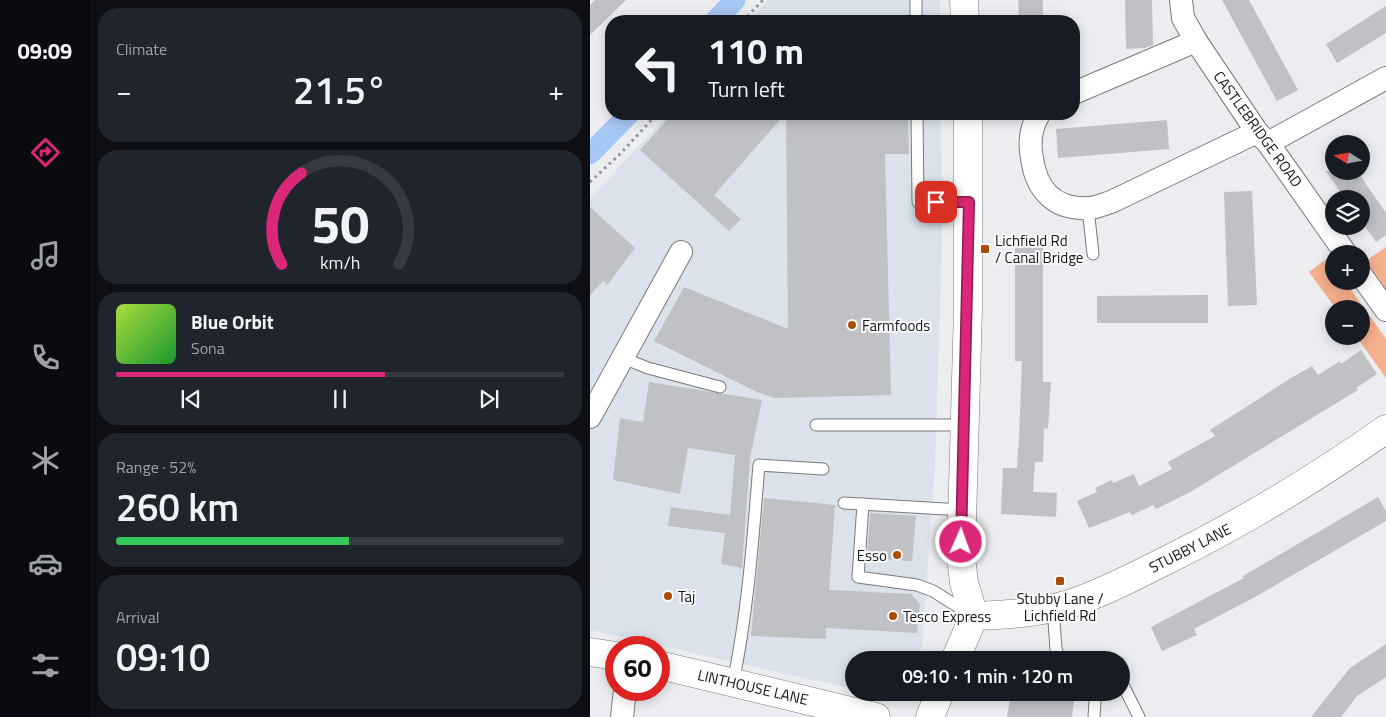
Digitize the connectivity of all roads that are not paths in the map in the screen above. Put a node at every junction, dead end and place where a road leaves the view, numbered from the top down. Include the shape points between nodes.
1 (916, 0) edge
2 (964, 0) edge
3 (1181, 0) edge
4 (916, 15) edge
5 (965, 15) edge
6 (1196, 41) junction
7 (1386, 78) edge
8 (1080, 90) edge
9 (917, 120) edge
10 (968, 120) edge
11 (1035, 120) edge
12 (1262, 137) junction
13 (969, 202) junction
14 (1088, 208) junction
15 (1340, 245) edge
16 (681, 252) dead end
17 (1093, 254) dead end
18 (1370, 288) edge
19 (1386, 310) edge
20 (623, 358) junction
21 (720, 387) dead end
22 (590, 417) edge
23 (816, 425) dead end
24 (964, 425) junction
25 (1386, 429) edge
26 (823, 468) dead end
27 (844, 503) dead end
28 (863, 504) junction
29 (962, 510) junction
30 (1053, 607) junction
31 (974, 616) junction
32 (959, 651) edge
33 (1057, 651) edge
34 (590, 652) edge
35 (605, 654) edge
36 (670, 668) edge
37 (733, 683) junction
38 (1130, 698) edge
39 (624, 701) edge
40 (936, 701) edge
41 (1095, 701) edge
42 (622, 717) edge
43 (876, 717) edge
44 (930, 717) edge
45 (1094, 717) edge
46 (1139, 717) edge

1 - 4 lane
2 - 5 street
3 - 6 street, CASTLEBRIDGE ROAD via 1183,18
6 - 8 street
6 - 12 street, CASTLEBRIDGE ROAD
7 - 12 street
9 - 13 lane via 918,202
10 - 13 street
11 - 14 street via 1031,151 1034,174 1041,189 1054,200
12 - 14 street via 1110,202
12 - 15 street, CASTLEBRIDGE ROAD
13 - 24 street
14 - 17 lane
16 - 20 street
18 - 19 street
20 - 21 lane
20 - 22 street
23 - 24 lane
24 - 29 street
25 - 30 street, STUBBY LANE via 1338,463 1228,530 1143,572 1072,603
26 - 37 lane via 759,465 743,636
27 - 28 lane
28 - 29 lane
28 - 31 lane via 858,576 917,584
29 - 31 street via 964,584
30 - 31 street, STUBBY LANE via 1006,615
30 - 33 lane
31 - 32 street
34 - 35 street
36 - 37 street, LINTHOUSE LANE
37 - 43 street, LINTHOUSE LANE
38 - 46 lane
39 - 42 street
40 - 44 street
41 - 45 lane

